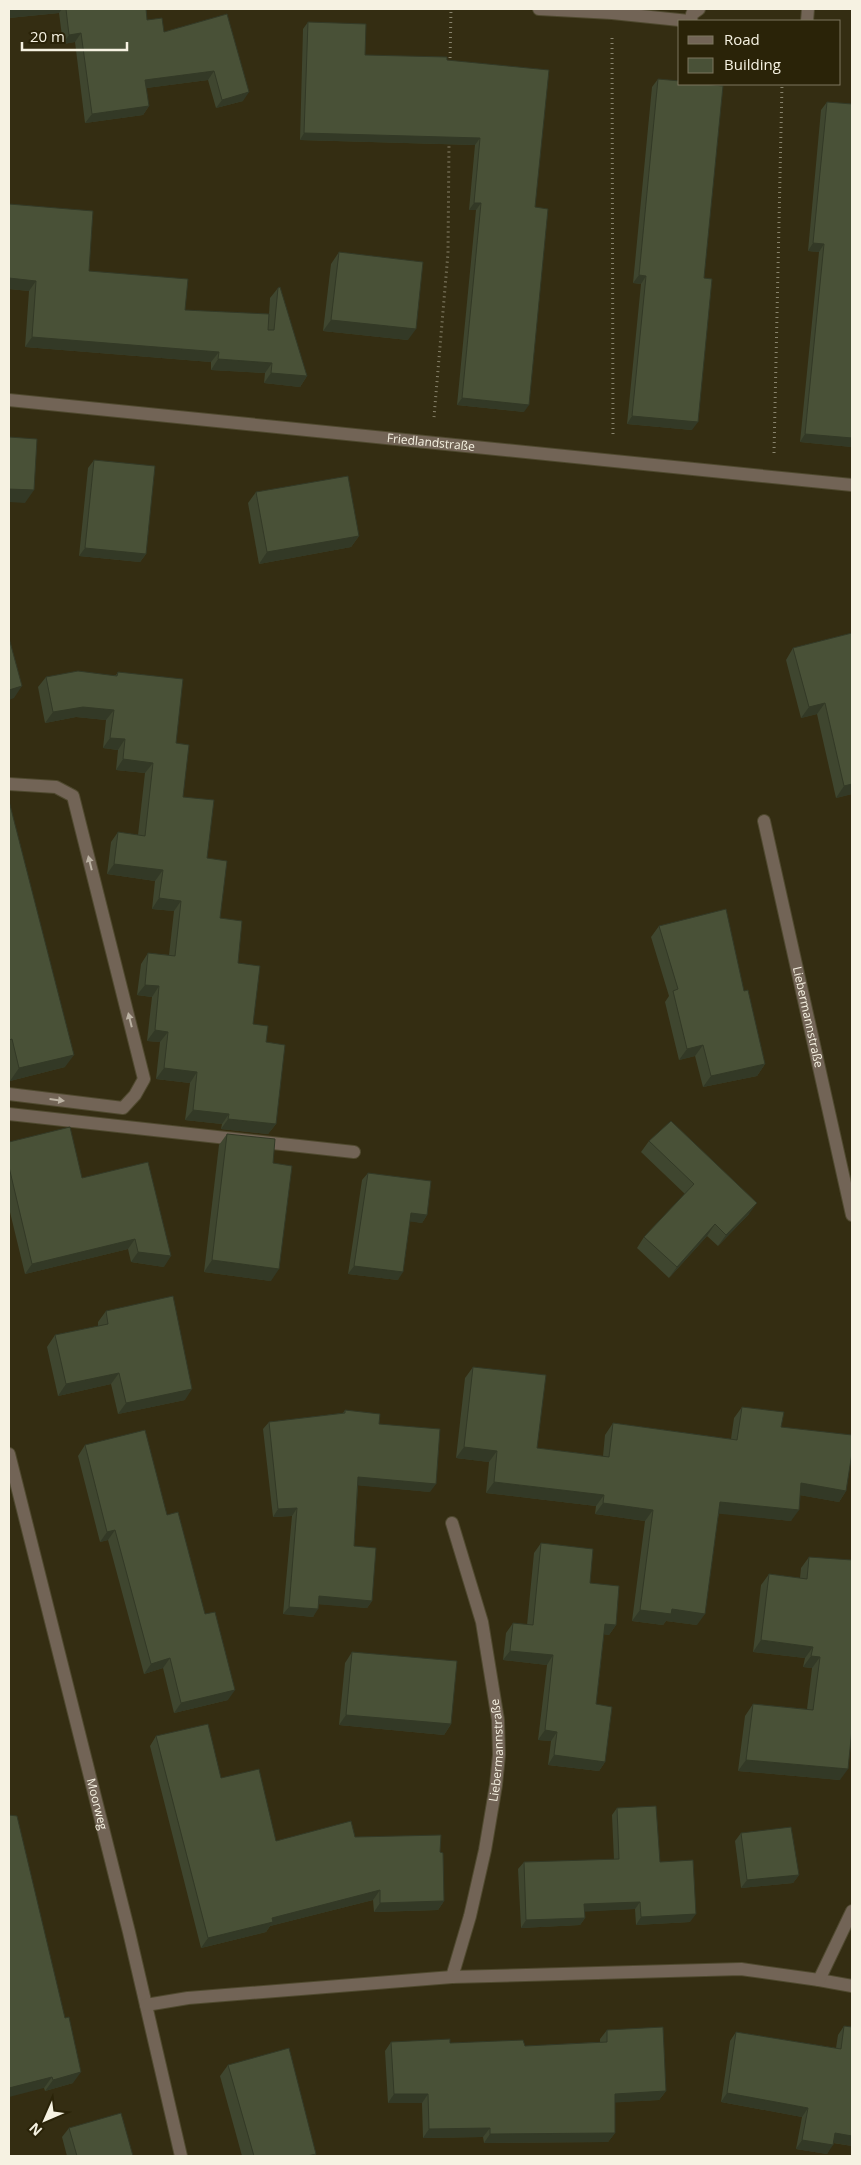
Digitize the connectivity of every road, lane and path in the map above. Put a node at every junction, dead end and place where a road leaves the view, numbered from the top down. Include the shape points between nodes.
1 (451, 9) edge
2 (539, 9) edge
3 (699, 9) edge
4 (617, 12) edge
5 (682, 20) edge
6 (690, 20) edge
7 (450, 67) edge
8 (782, 85) edge
9 (450, 136) edge
10 (9, 400) edge
11 (432, 441) junction
12 (613, 460) junction
13 (773, 476) junction
14 (852, 485) edge
15 (9, 784) edge
16 (764, 821) dead end
17 (9, 1094) edge
18 (9, 1114) edge
19 (354, 1152) dead end
20 (852, 1215) edge
21 (9, 1454) edge
22 (452, 1523) dead end
23 (852, 1911) edge
24 (452, 1977) junction
25 (819, 1980) junction
26 (852, 1986) edge
27 (146, 2005) junction
28 (181, 2156) edge

1 - 7 path
2 - 4 street
3 - 6 street
4 - 5 street
4 - 12 path
8 - 13 path
9 - 11 path via 448,253
10 - 11 street, Friedlandstraße
11 - 12 street, Friedlandstraße
12 - 13 street, Friedlandstraße
13 - 14 street, Friedlandstraße
17 -> 15 street via 123,1108 144,1079 73,796 56,787
16 - 20 street, Liebermannstraße
18 - 19 street
21 - 27 street, Moorweg
22 - 24 street, Liebermannstraße via 482,1622 498,1720 499,1755 485,1850
23 - 25 street
24 - 25 street via 740,1968
24 - 27 street via 188,1998
25 - 26 street
27 - 28 street, Moorweg

